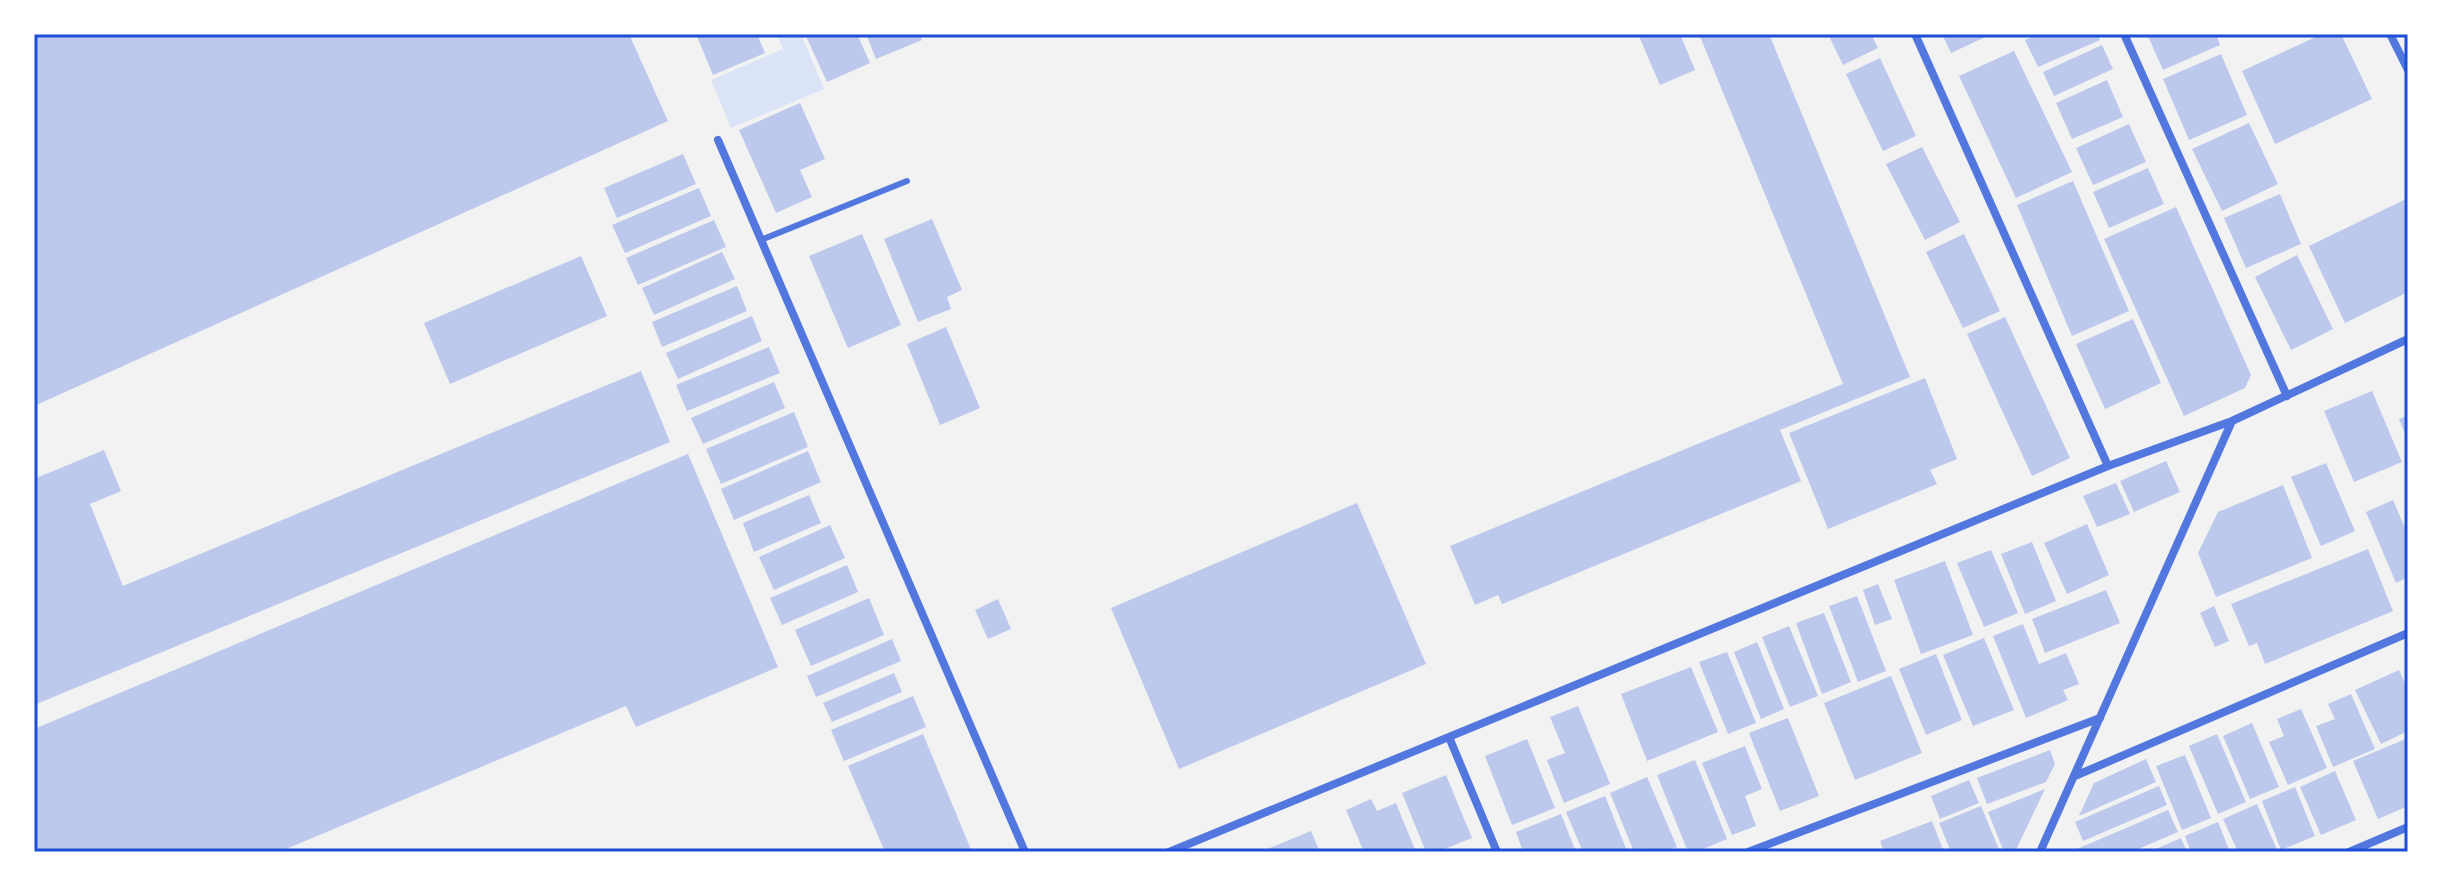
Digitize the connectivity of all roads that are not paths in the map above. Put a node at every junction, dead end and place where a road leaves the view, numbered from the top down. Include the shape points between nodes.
1 (1915, 34) edge
2 (2124, 34) edge
3 (2390, 34) edge
4 (2408, 70) edge
5 (718, 140) dead end
6 (907, 181) dead end
7 (761, 240) junction
8 (2408, 339) edge
9 (2287, 396) junction
10 (2232, 421) junction
11 (2108, 466) junction
12 (2408, 633) edge
13 (2100, 718) junction
14 (1449, 737) junction
15 (2075, 776) junction
16 (2408, 827) edge
17 (1025, 852) edge
18 (1169, 852) edge
19 (1497, 852) edge
20 (1748, 852) edge
21 (2040, 852) edge
22 (2349, 852) edge

1 - 11 street
2 - 9 street
3 - 4 street
5 - 7 street
6 - 7 lane
7 - 17 street
8 - 9 street
9 - 10 street
10 - 11 street
10 - 13 street
11 - 14 street
12 - 15 street
13 - 15 street
13 - 20 street
14 - 18 street
14 - 19 street
15 - 21 street
16 - 22 street

